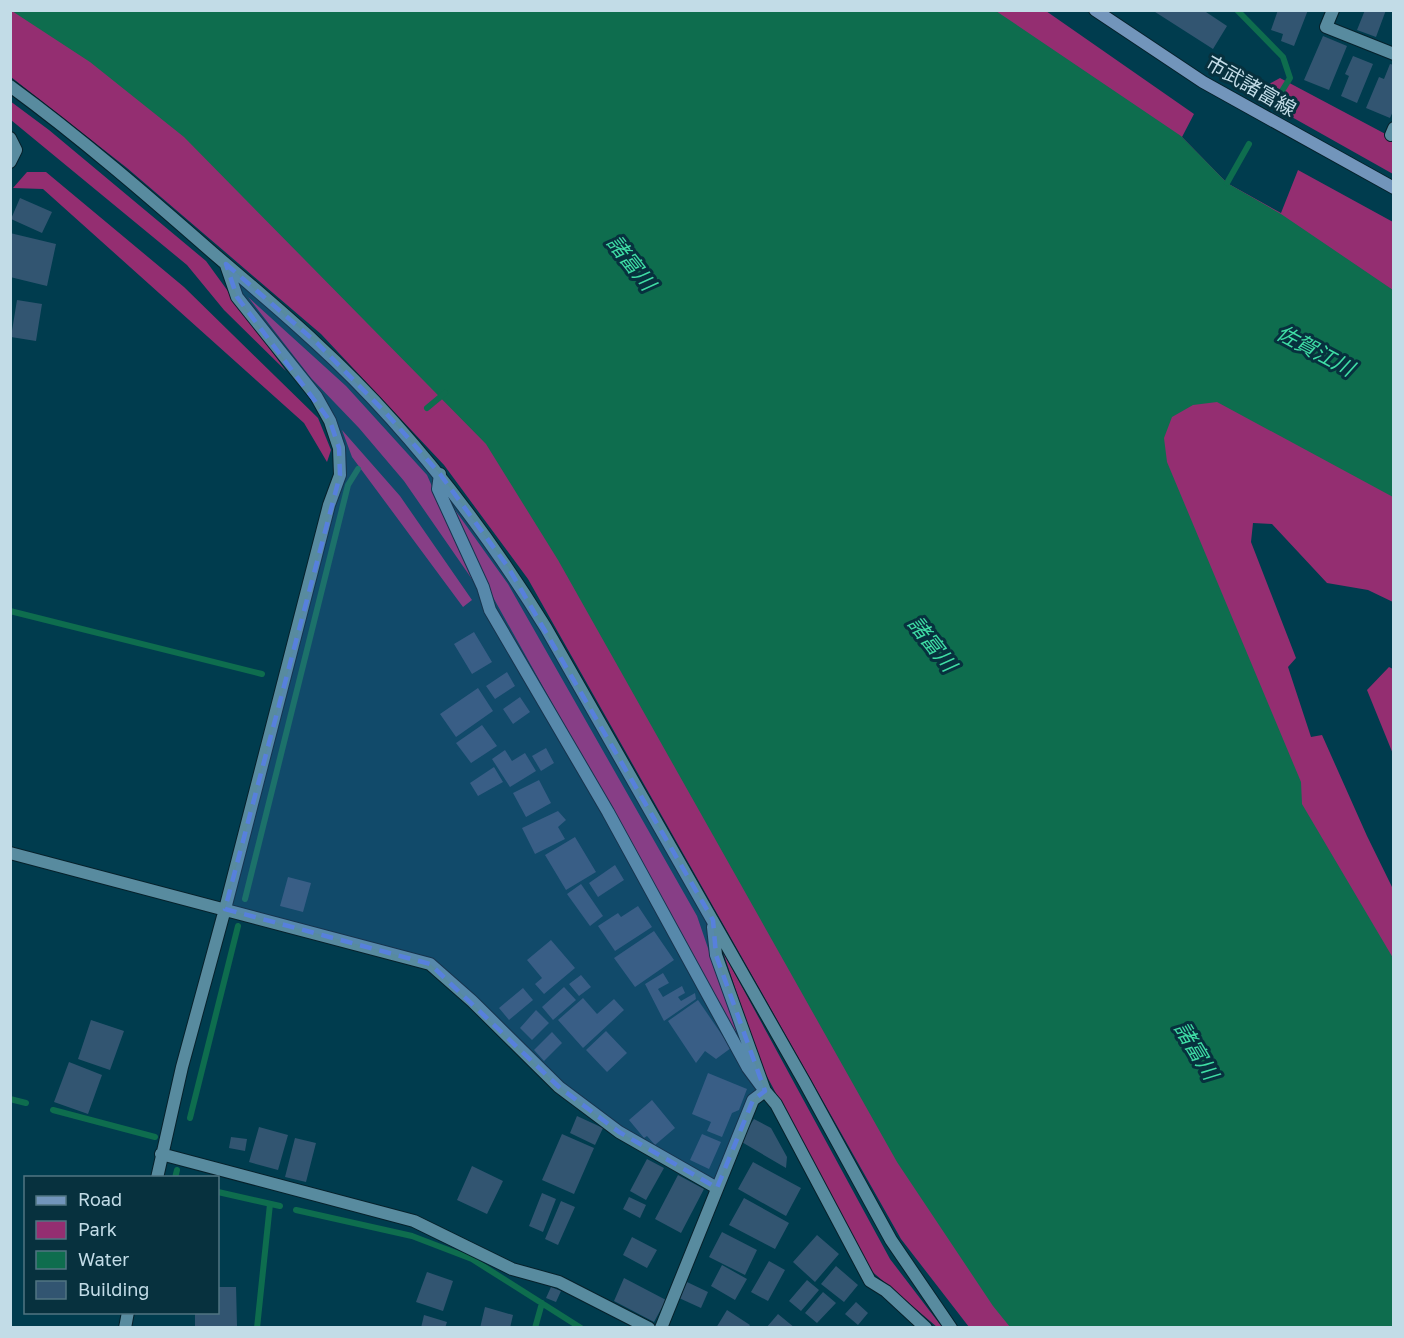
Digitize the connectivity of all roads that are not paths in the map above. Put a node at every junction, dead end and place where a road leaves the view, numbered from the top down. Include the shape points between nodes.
1 (1095, 10) edge
2 (1333, 10) edge
3 (1394, 54) edge
4 (10, 86) edge
5 (1394, 188) edge
6 (226, 264) junction
7 (440, 474) junction
8 (10, 854) edge
9 (225, 909) junction
10 (713, 920) junction
11 (765, 1091) junction
12 (161, 1154) junction
13 (157, 1176) edge
14 (717, 1188) junction
15 (649, 1328) edge
16 (661, 1328) edge
17 (926, 1328) edge
18 (951, 1328) edge

1 - 5 main road, 市武諸富線 via 1203,82
2 - 3 street via 1326,27
4 - 6 street via 132,182
6 - 7 street via 317,343
6 - 9 street via 237,297 316,396 330,421 339,448 339,475
7 - 10 street via 508,567 546,628
7 - 11 street via 438,489 490,610 608,812 748,1068
8 - 9 street
9 - 12 street
9 - 14 street via 430,964 559,1087 619,1132
10 - 11 street via 716,955
10 - 18 street via 891,1240
11 - 14 street via 753,1100
11 - 17 street via 776,1104 870,1281
12 - 13 street
12 - 15 street via 414,1221 512,1269 559,1282
14 - 16 street

